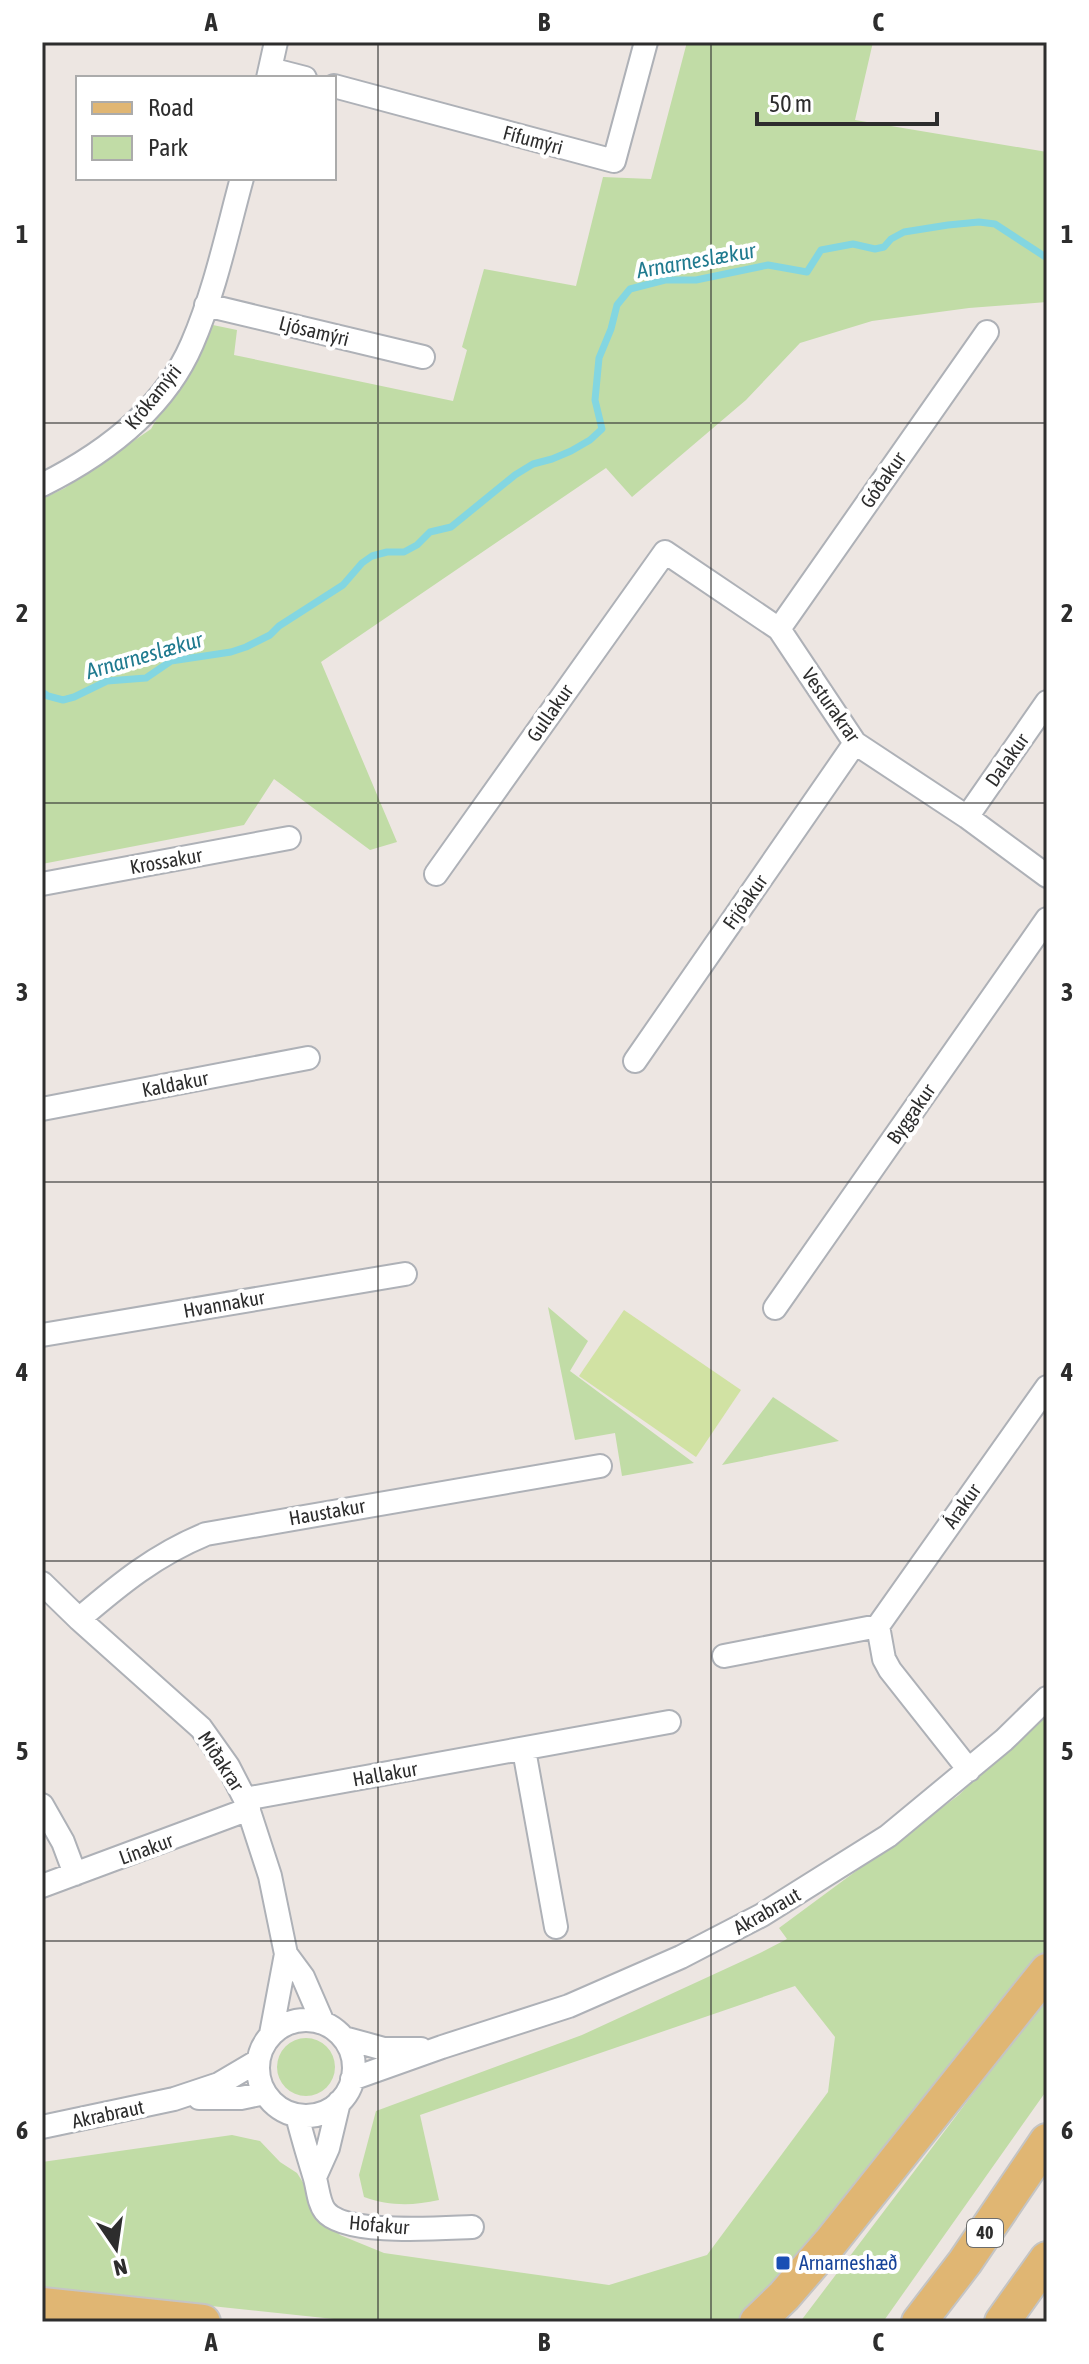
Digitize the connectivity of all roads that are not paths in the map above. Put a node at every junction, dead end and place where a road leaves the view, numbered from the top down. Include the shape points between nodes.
1 (276, 42) edge
2 (646, 42) edge
3 (269, 74) edge
4 (336, 87) edge
5 (241, 180) edge
6 (206, 305) junction
7 (987, 332) dead end
8 (423, 357) dead end
9 (42, 485) edge
10 (665, 552) joint
11 (779, 629) junction
12 (1047, 702) edge
13 (855, 743) junction
14 (967, 817) junction
15 (289, 838) dead end
16 (436, 874) dead end
17 (1047, 876) edge
18 (42, 884) edge
19 (1047, 919) edge
20 (308, 1058) dead end
21 (635, 1061) dead end
22 (42, 1109) edge
23 (405, 1274) dead end
24 (775, 1308) dead end
25 (42, 1335) edge
26 (1047, 1387) edge
27 (600, 1466) dead end
28 (42, 1583) edge
29 (79, 1619) junction
30 (878, 1626) junction
31 (724, 1656) dead end
32 (1047, 1698) edge
33 (669, 1722) dead end
34 (524, 1750) junction
35 (969, 1770) junction
36 (247, 1804) junction
37 (42, 1805) edge
38 (75, 1874) junction
39 (42, 1886) edge
40 (556, 1927) dead end
41 (286, 1954) junction
42 (1047, 1971) edge
43 (323, 2023) junction
44 (271, 2034) junction
45 (344, 2038) junction
46 (442, 2047) junction
47 (258, 2061) junction
48 (352, 2079) junction
49 (265, 2093) junction
50 (174, 2099) junction
51 (339, 2102) junction
52 (297, 2115) junction
53 (42, 2127) edge
54 (1047, 2141) edge
55 (315, 2177) junction
56 (472, 2227) dead end
57 (1047, 2259) edge
58 (42, 2305) edge
59 (776, 2309) edge
60 (203, 2322) edge
61 (757, 2322) edge
62 (919, 2322) edge
63 (1002, 2322) edge

1 - 3 street
2 - 4 street, Fífumýri via 614,161
5 - 6 street, Krókamýri
6 - 8 street, Ljósamýri
6 - 9 street, Krókamýri via 178,370 127,431
7 - 11 street, Góðakur
10 - 11 street, Vesturakrar
10 - 16 street, Gullakur
11 - 13 street, Vesturakrar
12 - 14 street, Dalakur
13 - 14 street, Vesturakrar
13 - 21 street, Frjóakur
14 - 17 street, Vesturakrar
15 - 18 street, Krossakur
19 - 24 street, Byggakur
20 - 22 street, Kaldakur
23 - 25 street, Hvannakur
26 - 30 street, Árakur
27 - 29 street, Haustakur via 206,1534 137,1570
28 - 29 street, Miðakrar
29 - 36 street, Miðakrar via 201,1728
30 - 31 street
30 - 35 street via 890,1670
32 - 35 street, Akrabraut
33 - 34 street, Hallakur
34 - 36 street, Hallakur
34 - 40 street
35 - 46 street, Akrabraut via 888,1836 762,1915 569,2006
36 - 38 street, Línakur
36 - 41 street, Miðakrar via 270,1876
37 - 38 street
38 - 39 street, Línakur
41 - 43 street, Miðakrar via 303,1977
41 - 44 street, Miðakrar
42 - 59 main road
43 - 44 street via 295,2020
43 - 45 street
44 - 47 street
45 - 46 street, Akrabraut via 384,2049
45 - 48 street via 354,2065
46 - 48 street, Akrabraut
47 - 49 street
47 - 50 street, Akrabraut via 219,2084
48 - 51 street
49 - 50 street, Akrabraut
49 - 52 street
50 - 53 street, Akrabraut
51 - 52 street via 327,2111
51 - 55 street
52 - 55 street, Hofakur
54 - 62 main road, 40
55 - 56 street, Hofakur via 325,2211 340,2222 366,2227
57 - 63 main road
58 - 60 main road
59 - 61 main road

